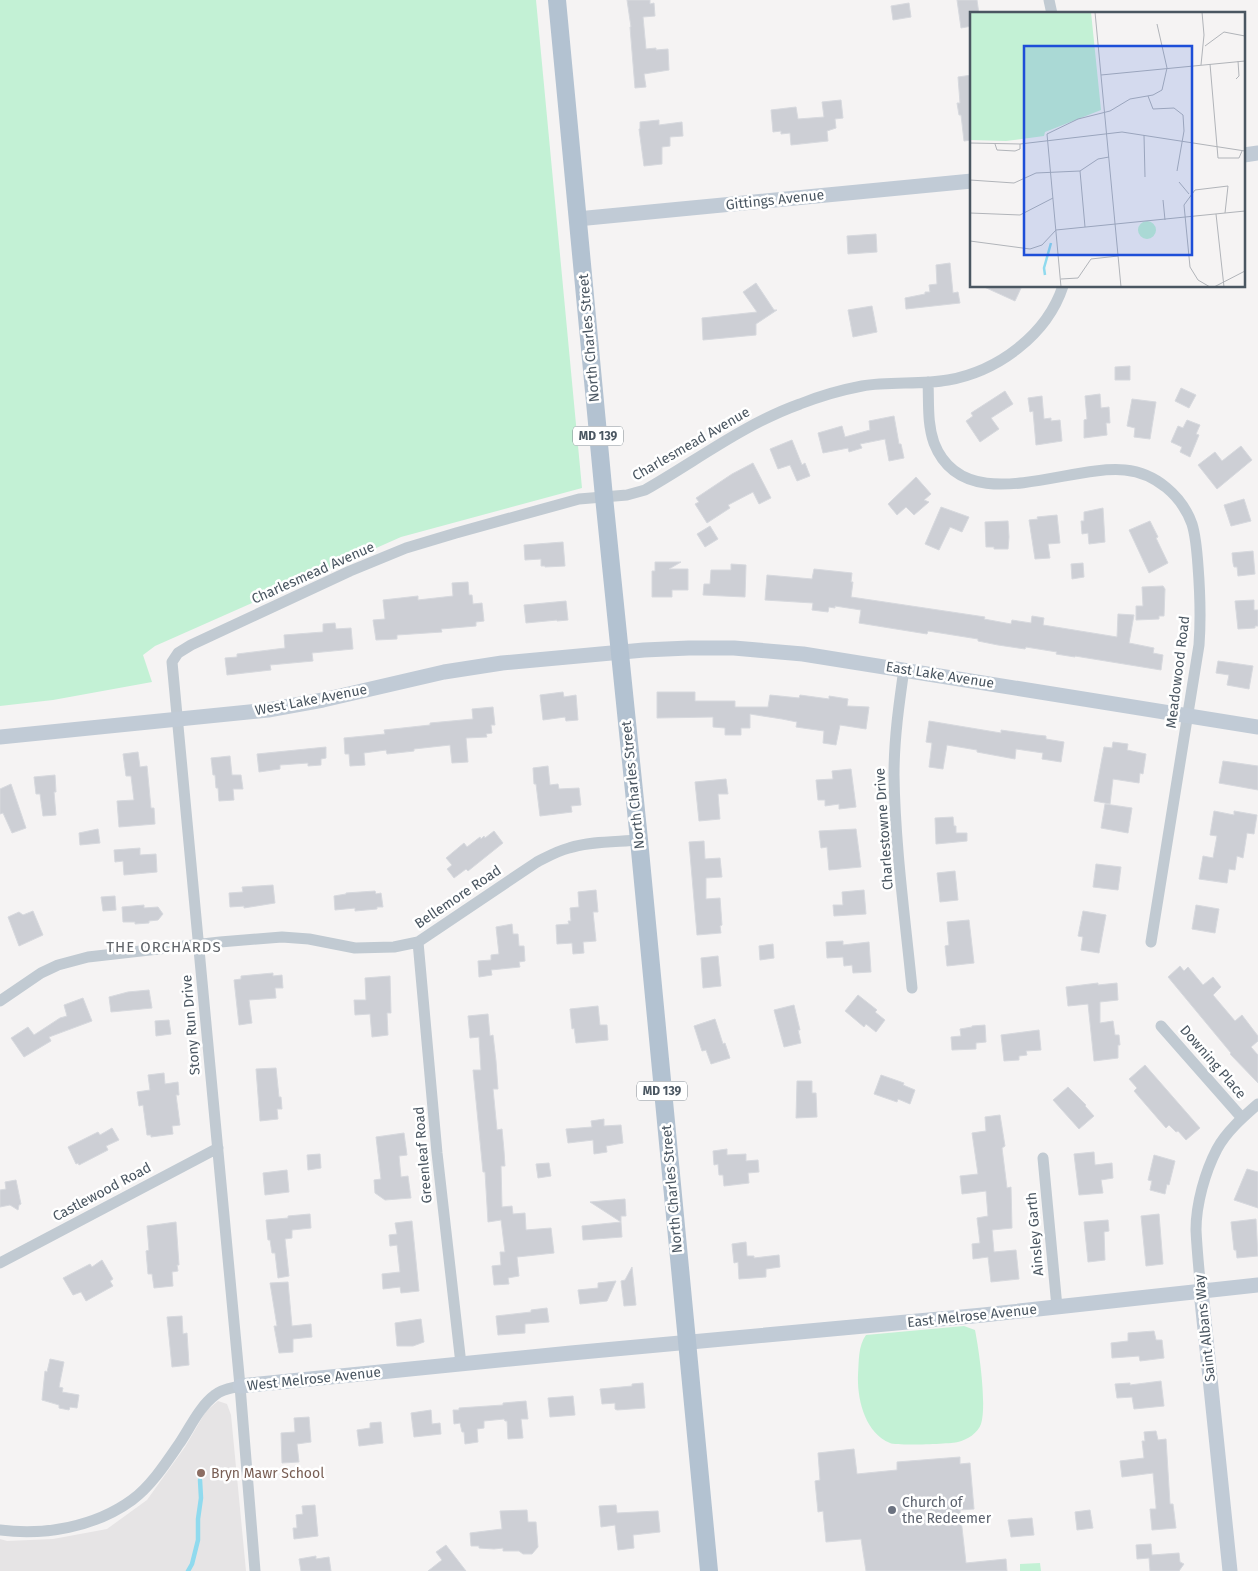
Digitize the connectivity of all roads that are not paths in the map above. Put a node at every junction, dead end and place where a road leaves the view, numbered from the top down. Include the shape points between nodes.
1 (557, 0) edge
2 (970, 181) edge
3 (577, 219) junction
4 (1062, 288) edge
5 (928, 382) junction
6 (604, 497) junction
7 (619, 652) junction
8 (172, 662) joint
9 (904, 669) junction
10 (1189, 716) junction
11 (178, 720) junction
12 (1258, 728) edge
13 (0, 736) edge
14 (639, 840) junction
15 (418, 942) junction
16 (1152, 942) dead end
17 (198, 945) junction
18 (912, 988) dead end
19 (0, 1001) edge
20 (1161, 1026) dead end
21 (1258, 1104) edge
22 (1242, 1118) junction
23 (218, 1148) junction
24 (1043, 1158) dead end
25 (0, 1263) edge
26 (1258, 1285) edge
27 (1201, 1291) junction
28 (1057, 1307) junction
29 (686, 1342) junction
30 (461, 1364) junction
31 (240, 1386) junction
32 (0, 1530) edge
33 (255, 1571) edge
34 (709, 1571) edge
35 (1230, 1571) edge

1 - 3 main road, North Charles Street / MD 139
2 - 3 street, Gittings Avenue
3 - 6 main road, North Charles Street / MD 139
4 - 5 street, Charlesmead Avenue via 1050,315 1019,348 967,375
5 - 6 street, Charlesmead Avenue via 861,386 799,404 749,427 645,490
5 - 10 street, Meadowood Road via 929,426 934,443 941,456 966,478 985,484 1008,484 1125,470 1157,481 1184,507 1197,547 1201,600 1199,645
6 - 7 main road, North Charles Street / MD 139
6 - 8 street, Charlesmead Avenue via 579,499 406,548 191,644
7 - 9 street, East Lake Avenue via 734,648 803,654
7 - 11 street, West Lake Avenue via 465,668 293,706
7 - 14 main road, North Charles Street / MD 139
8 - 11 street, Stony Run Drive
9 - 10 street, East Lake Avenue
9 - 18 street, Charlestowne Drive via 894,774
10 - 12 street, East Lake Avenue
10 - 16 street, Meadowood Road
11 - 13 street, West Lake Avenue
11 - 17 street, Stony Run Drive
14 - 15 street, Bellemore Road via 587,844 554,853
14 - 29 main road, North Charles Street / MD 139
15 - 17 street, Bellemore Road via 394,947 354,948 282,937
15 - 30 street, Greenleaf Road
17 - 19 street, Bellemore Road via 76,959 41,973
17 - 23 street, Stony Run Drive
20 - 22 street, Downing Place
21 - 22 street, Saint Albans Way
22 - 27 street, Saint Albans Way via 1217,1148 1200,1198 1196,1228
23 - 25 street, Castlewood Road
23 - 31 street, Stony Run Drive
24 - 28 street, Ainsley Garth
26 - 27 street, East Melrose Avenue
27 - 28 street, East Melrose Avenue
27 - 35 street, Saint Albans Way
28 - 29 street, East Melrose Avenue
29 - 30 street, West Melrose Avenue
29 - 34 main road, North Charles Street / MD 139
30 - 31 street, West Melrose Avenue
31 - 32 street, West Melrose Avenue via 215,1395 133,1499 82,1524 62,1529
31 - 33 street, Stony Run Drive

